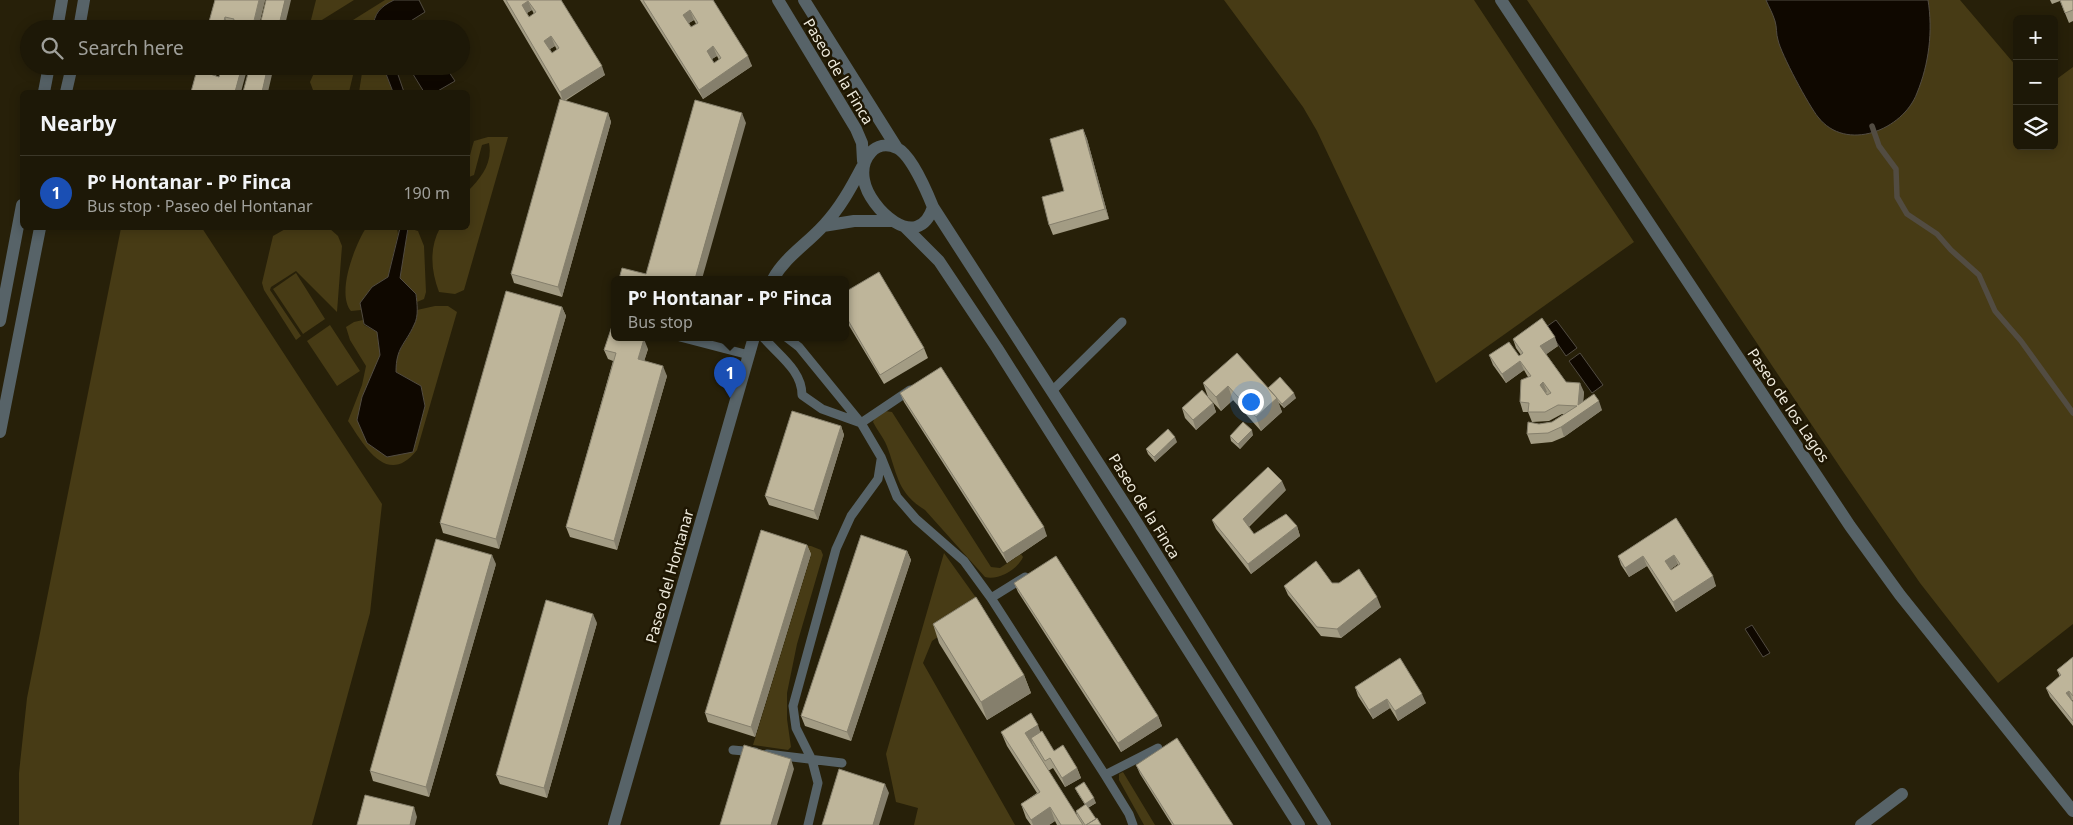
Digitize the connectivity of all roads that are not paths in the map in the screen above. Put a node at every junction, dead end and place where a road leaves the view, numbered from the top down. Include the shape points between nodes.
1 (62, 0) edge
2 (84, 0) edge
3 (778, 0) edge
4 (804, 0) edge
5 (1501, 0) edge
6 (59, 20) edge
7 (81, 20) edge
8 (47, 75) edge
9 (70, 75) edge
10 (44, 90) edge
11 (66, 90) edge
12 (897, 148) junction
13 (863, 164) junction
14 (933, 207) junction
15 (20, 216) edge
16 (892, 221) junction
17 (823, 226) junction
18 (905, 227) junction
19 (40, 230) edge
20 (775, 276) edge
21 (0, 321) edge
22 (1122, 322) dead end
23 (695, 341) edge
24 (753, 341) edge
25 (767, 341) edge
26 (791, 341) edge
27 (749, 355) junction
28 (912, 388) edge
29 (1052, 392) junction
30 (861, 423) junction
31 (0, 432) edge
32 (882, 457) junction
33 (1036, 569) edge
34 (991, 598) junction
35 (1158, 748) edge
36 (733, 750) dead end
37 (812, 760) junction
38 (842, 763) dead end
39 (1105, 775) junction
40 (1902, 794) dead end
41 (2073, 810) edge
42 (614, 825) edge
43 (808, 825) edge
44 (1133, 825) edge
45 (1300, 825) edge
46 (1325, 825) edge
47 (1861, 825) edge

1 - 6 street
2 - 7 street
3 - 13 street, Paseo de la Finca via 856,129 862,143
4 - 12 street, Paseo de la Finca
5 - 41 street, Paseo de los Lagos via 1850,526 1900,595
8 - 10 street
9 - 11 street
12 - 13 street via 886,146 876,149
12 - 14 street via 926,189
13 - 16 street via 869,194 879,210
13 - 17 street via 845,198
14 - 18 street via 923,223
14 - 29 street, Paseo de la Finca
15 - 21 street
16 - 17 street via 854,221
16 - 18 street
17 - 20 street via 803,243
18 - 45 street via 939,261 986,332
19 - 31 street
22 - 29 lane
23 - 27 lane
24 - 27 street, Paseo del Hontanar
25 - 30 lane via 796,373 802,384 802,395 822,409
26 - 30 lane
27 - 42 street, Paseo del Hontanar
28 - 30 lane
29 - 46 street, Paseo de la Finca
30 - 32 lane
32 - 34 lane via 897,497 916,519 964,561
32 - 37 lane via 878,479 851,516 836,549 794,706 796,728
33 - 34 lane
34 - 39 lane
35 - 39 lane
36 - 37 lane
37 - 38 lane
37 - 43 lane via 818,783
39 - 44 lane
40 - 47 street

